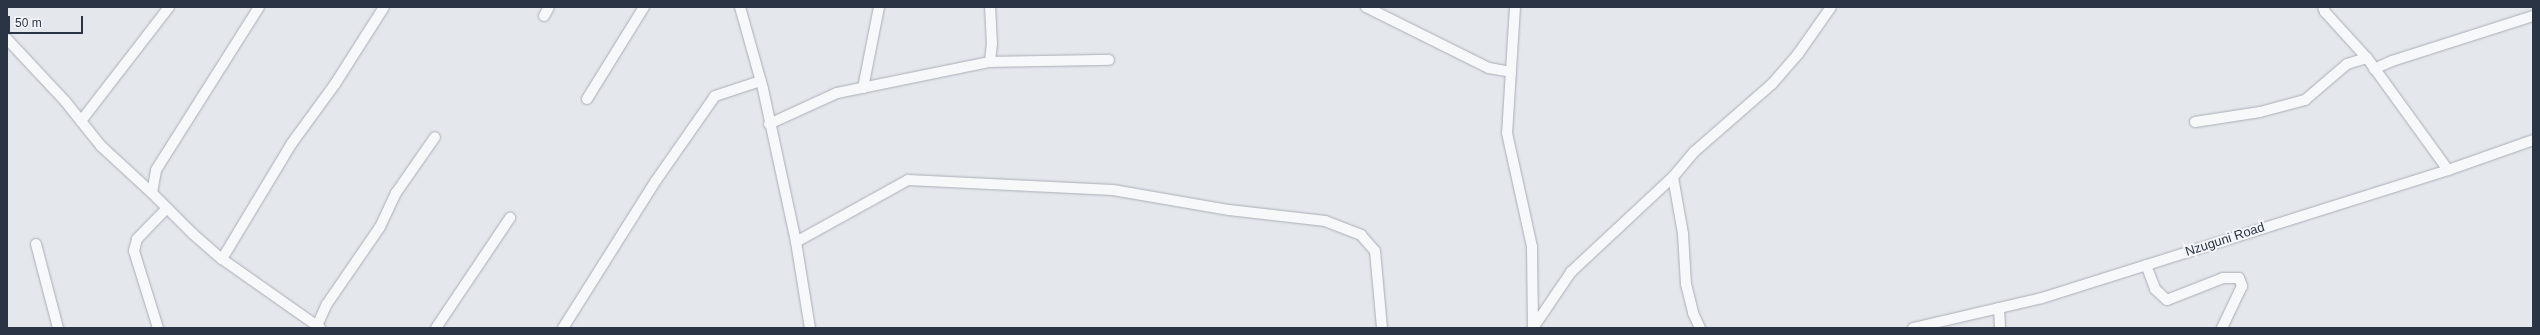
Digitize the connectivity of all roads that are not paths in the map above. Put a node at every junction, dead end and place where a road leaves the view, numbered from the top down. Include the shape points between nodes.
1 (169, 7) edge
2 (259, 7) edge
3 (384, 7) edge
4 (549, 7) edge
5 (644, 7) edge
6 (740, 7) edge
7 (879, 7) edge
8 (990, 7) edge
9 (1366, 7) edge
10 (1515, 7) edge
11 (1831, 7) edge
12 (2325, 9) edge
13 (544, 16) dead end
14 (2533, 16) edge
15 (7, 39) edge
16 (2367, 58) junction
17 (1109, 60) dead end
18 (990, 62) junction
19 (2374, 69) junction
20 (1511, 72) junction
21 (761, 81) junction
22 (863, 88) junction
23 (587, 99) dead end
24 (81, 121) junction
25 (2195, 122) dead end
26 (769, 124) junction
27 (435, 137) dead end
28 (2533, 140) edge
29 (2448, 170) junction
30 (1673, 177) junction
31 (152, 193) junction
32 (167, 208) junction
33 (510, 218) dead end
34 (796, 242) junction
35 (36, 244) dead end
36 (222, 259) junction
37 (2146, 266) junction
38 (1999, 308) junction
39 (1951, 324) edge
40 (318, 327) edge
41 (58, 328) edge
42 (158, 328) edge
43 (436, 328) edge
44 (563, 328) edge
45 (810, 328) edge
46 (1382, 328) edge
47 (1533, 328) edge
48 (1700, 328) edge
49 (1913, 328) edge
50 (2000, 328) edge
51 (2222, 328) edge

1 - 24 street
2 - 31 street via 156,170
3 - 36 street via 335,84 292,143
4 - 13 street
5 - 23 street
6 - 21 street
7 - 22 street
8 - 18 street
9 - 20 street via 1489,68
10 - 20 street
11 - 30 street via 1798,54 1772,84 1694,152
12 - 16 street
14 - 19 street
15 - 24 street
16 - 19 street
16 - 25 street via 2347,64 2305,100 2260,112
17 - 18 street
18 - 22 street
19 - 29 street
20 - 47 street via 1507,133 1532,247
21 - 26 street
21 - 44 street via 715,96 655,182
22 - 26 street via 837,94
24 - 31 street via 100,146
26 - 34 street
27 - 40 street via 396,193 380,227 327,304
28 - 29 street, Nzuguni Road
29 - 37 street, Nzuguni Road
30 - 47 street via 1571,272
30 - 48 street via 1683,234 1686,284 1693,313
31 - 32 street
32 - 36 street
32 - 42 street via 137,239 134,251
33 - 43 street
34 - 45 street
34 - 46 street via 908,180 1113,190 1229,210 1325,221 1361,234 1375,251
35 - 41 street
36 - 40 street
37 - 38 street, Nzuguni Road via 2042,298
37 - 51 street via 2155,289 2167,300 2223,278 2240,278 2242,286
38 - 39 street, Nzuguni Road
38 - 50 street
39 - 49 street, Nzuguni Road

